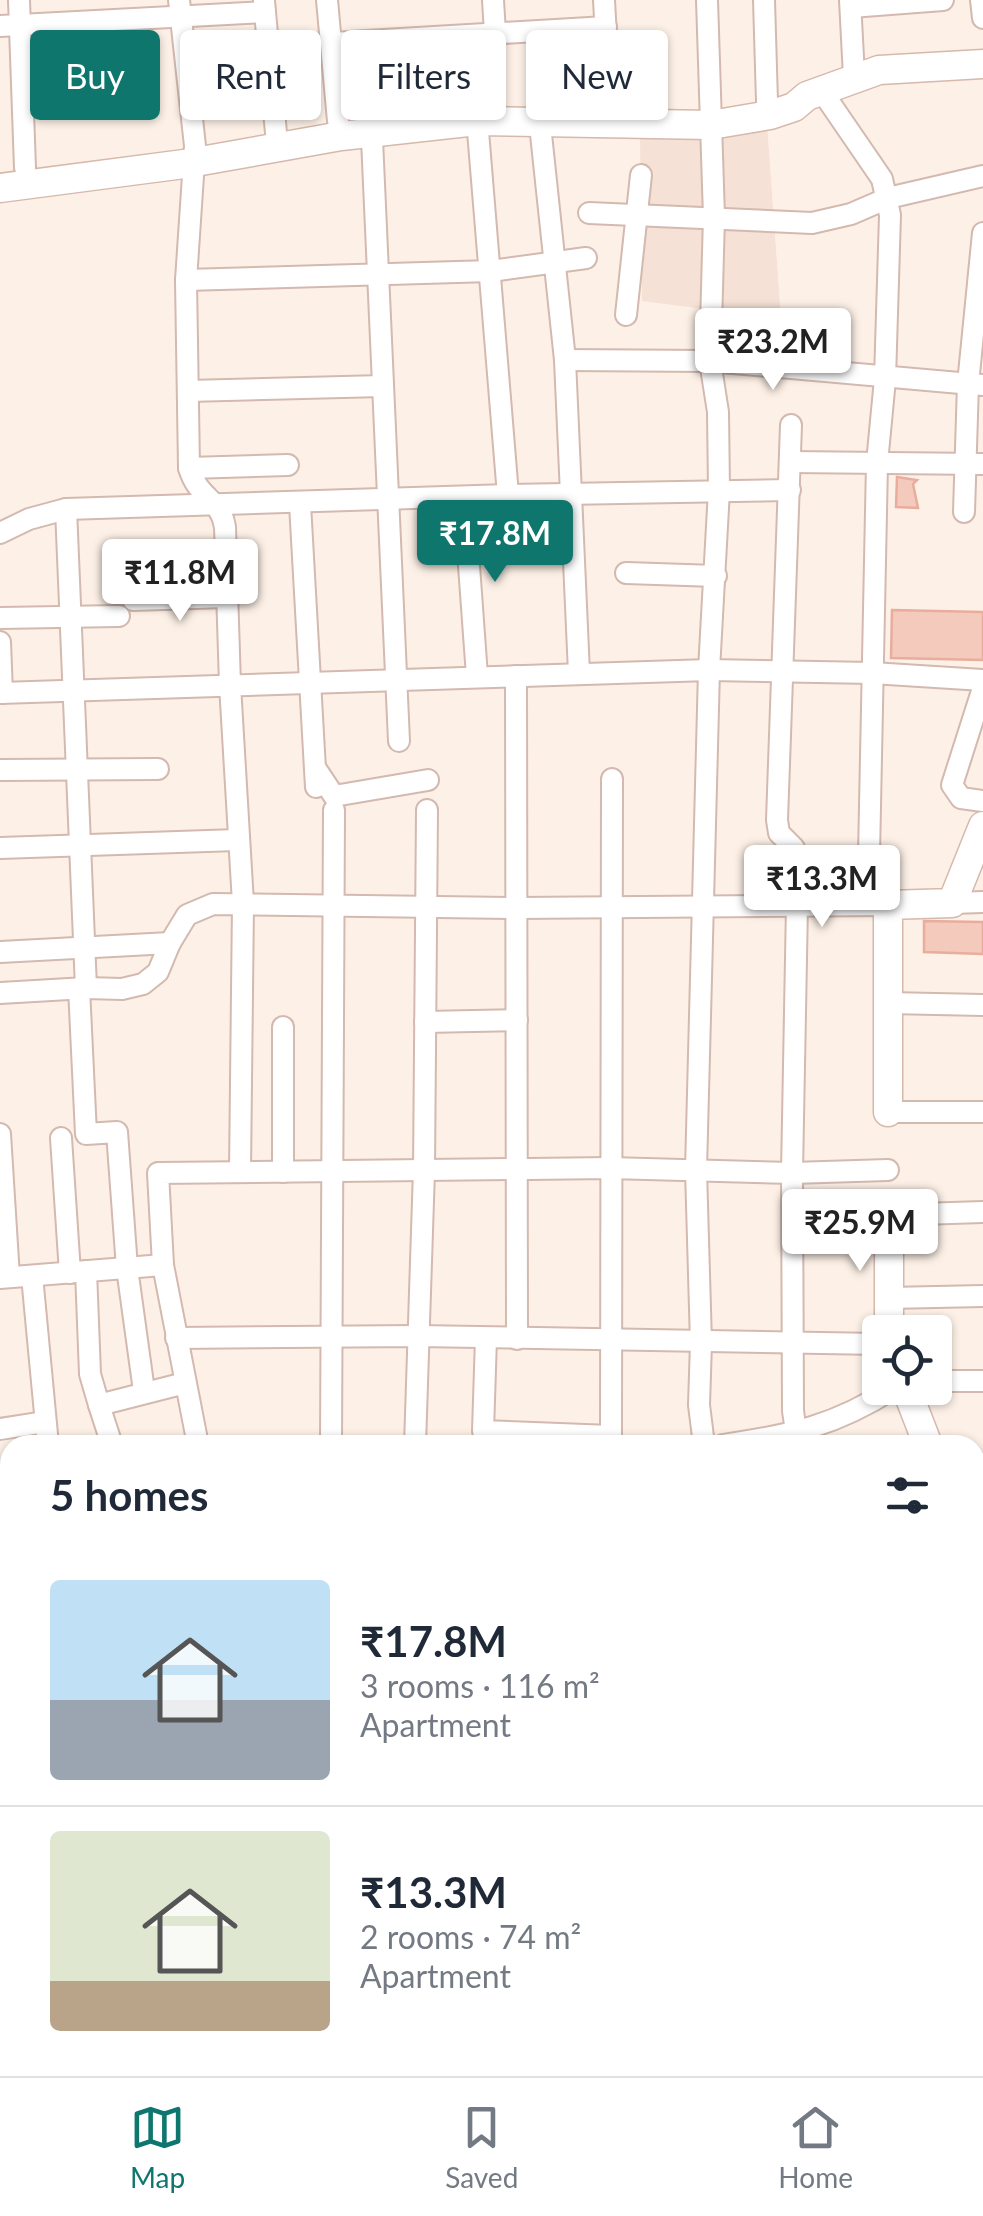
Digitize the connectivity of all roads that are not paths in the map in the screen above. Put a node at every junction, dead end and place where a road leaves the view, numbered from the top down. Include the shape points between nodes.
1 (20, 0) edge
2 (327, 0) edge
3 (492, 0) edge
4 (604, 0) edge
5 (707, 0) edge
6 (764, 0) edge
7 (943, 0) edge
8 (981, 0) edge
9 (851, 3) edge
10 (265, 6) edge
11 (180, 8) edge
12 (983, 18) edge
13 (0, 26) edge
14 (22, 26) junction
15 (606, 26) junction
16 (496, 30) edge
17 (606, 30) edge
18 (506, 32) edge
19 (341, 43) edge
20 (332, 44) junction
21 (983, 64) edge
22 (854, 77) junction
23 (814, 93) junction
24 (768, 102) junction
25 (668, 114) edge
26 (668, 116) edge
27 (711, 117) junction
28 (414, 120) edge
29 (477, 120) edge
30 (540, 120) edge
31 (338, 121) junction
32 (372, 124) junction
33 (276, 133) junction
34 (195, 154) junction
35 (12, 170) edge
36 (641, 176) dead end
37 (983, 176) edge
38 (0, 188) edge
39 (888, 198) junction
40 (589, 212) dead end
41 (637, 215) junction
42 (714, 217) junction
43 (982, 238) edge
44 (586, 258) dead end
45 (553, 265) junction
46 (491, 271) junction
47 (378, 276) junction
48 (186, 280) junction
49 (626, 316) dead end
50 (564, 360) junction
51 (710, 361) junction
52 (885, 379) junction
53 (976, 385) edge
54 (384, 386) junction
55 (188, 391) junction
56 (792, 426) dead end
57 (790, 462) junction
58 (877, 463) junction
59 (974, 464) edge
60 (288, 465) dead end
61 (188, 468) junction
62 (719, 490) junction
63 (790, 490) junction
64 (508, 495) junction
65 (570, 495) junction
66 (464, 498) junction
67 (388, 501) junction
68 (300, 504) junction
69 (218, 507) junction
70 (66, 510) junction
71 (964, 512) dead end
72 (0, 533) edge
73 (626, 573) dead end
74 (716, 576) junction
75 (226, 597) junction
76 (70, 617) junction
77 (0, 618) edge
78 (0, 642) edge
79 (709, 670) junction
80 (781, 672) junction
81 (579, 673) junction
82 (872, 673) junction
83 (476, 676) junction
84 (516, 676) junction
85 (396, 679) junction
86 (311, 682) junction
87 (230, 684) junction
88 (983, 684) edge
89 (73, 690) junction
90 (1, 693) edge
91 (399, 740) dead end
92 (76, 768) junction
93 (158, 769) dead end
94 (0, 770) edge
95 (612, 779) dead end
96 (428, 780) dead end
97 (983, 801) edge
98 (334, 810) dead end
99 (427, 810) dead end
100 (983, 826) edge
101 (238, 840) junction
102 (80, 845) junction
103 (0, 848) edge
104 (983, 902) edge
105 (243, 903) junction
106 (952, 903) junction
107 (703, 904) junction
108 (878, 904) junction
109 (797, 905) junction
110 (611, 906) junction
111 (335, 908) junction
112 (426, 908) junction
113 (518, 908) junction
114 (170, 943) junction
115 (84, 947) junction
116 (0, 952) edge
117 (83, 988) junction
118 (0, 993) edge
119 (888, 1004) junction
120 (983, 1005) edge
121 (517, 1020) junction
122 (425, 1022) junction
123 (284, 1027) dead end
124 (888, 1112) joint
125 (983, 1112) edge
126 (0, 1134) edge
127 (61, 1138) dead end
128 (610, 1168) junction
129 (516, 1169) junction
130 (424, 1170) junction
131 (696, 1170) junction
132 (888, 1170) dead end
133 (333, 1171) junction
134 (240, 1172) junction
135 (283, 1172) junction
136 (792, 1173) junction
137 (983, 1212) edge
138 (889, 1215) joint
139 (163, 1265) junction
140 (127, 1268) junction
141 (78, 1272) junction
142 (32, 1276) junction
143 (5, 1278) edge
144 (983, 1296) edge
145 (889, 1298) junction
146 (889, 1315) edge
147 (332, 1336) junction
148 (418, 1336) junction
149 (176, 1338) junction
150 (486, 1338) junction
151 (517, 1339) junction
152 (610, 1342) junction
153 (701, 1342) junction
154 (862, 1344) edge
155 (793, 1345) junction
156 (983, 1380) edge
157 (952, 1381) edge
158 (185, 1383) junction
159 (144, 1391) junction
160 (99, 1405) junction
161 (867, 1405) edge
162 (913, 1405) edge
163 (44, 1422) junction
164 (0, 1429) edge
165 (46, 1435) edge
166 (109, 1435) edge
167 (196, 1435) edge
168 (331, 1435) edge
169 (414, 1435) edge
170 (540, 1435) edge
171 (612, 1435) edge
172 (703, 1435) edge
173 (796, 1435) edge
174 (807, 1435) edge
175 (924, 1435) edge

1 - 14 street
2 - 20 street
3 - 16 street
4 - 15 street
5 - 27 street
6 - 24 street
7 - 9 street
8 - 12 street
9 - 22 street
10 - 11 street
10 - 33 street
11 - 14 street
11 - 34 street
13 - 14 street
14 - 35 street
15 - 17 street
15 - 18 street
19 - 20 street
20 - 31 street
21 - 22 street
22 - 23 street
23 - 24 street
23 - 27 street via 770,116
23 - 39 street via 882,179
24 - 27 street
25 - 27 street
26 - 27 street
27 - 42 street
28 - 32 street
29 - 46 street
30 - 45 street
31 - 32 street
31 - 33 street
32 - 34 street
32 - 47 street
33 - 34 street
34 - 35 street
34 - 38 street
34 - 48 street
36 - 41 street
37 - 39 street
39 - 42 street via 826,221
39 - 52 street
40 - 41 street
41 - 42 street
41 - 49 street
42 - 51 street
43 - 53 street
44 - 45 street
45 - 46 street
45 - 50 street
46 - 47 street
46 - 64 street
47 - 48 street
47 - 54 street
48 - 55 street
50 - 51 street
50 - 65 street
51 - 52 street
51 - 62 street
52 - 53 street
52 - 58 street
53 - 59 street
54 - 55 street
54 - 67 street
55 - 61 street
56 - 57 street
57 - 58 street
57 - 63 street
58 - 59 street
58 - 82 street
59 - 71 street
60 - 61 street
61 - 69 street via 197,490
62 - 63 street
62 - 65 street
62 - 74 street
63 - 80 street
64 - 65 street
64 - 66 street
65 - 81 street
66 - 67 street
66 - 83 street
67 - 68 street
67 - 85 street
68 - 69 street
68 - 86 street
69 - 70 street
69 - 75 street via 225,527
70 - 72 street
70 - 76 street
73 - 74 street
74 - 79 street
75 - 76 street
75 - 87 street
76 - 77 street
76 - 89 street
78 - 90 street
79 - 80 street
79 - 81 street
79 - 107 street
80 - 82 street
80 - 109 street via 777,820 779,834 794,848
81 - 84 street
82 - 88 street
82 - 108 street
83 - 84 street
83 - 85 street
84 - 113 street
85 - 86 street
85 - 91 street
86 - 87 street
86 - 96 street via 316,778 334,796
87 - 89 street
87 - 101 street
88 - 97 street via 952,785 961,798
89 - 90 street
89 - 92 street
92 - 93 street
92 - 94 street
92 - 102 street
95 - 110 street
98 - 111 street
99 - 112 street
100 - 106 street
101 - 102 street
101 - 105 street
102 - 103 street
102 - 115 street
104 - 106 street
105 - 111 street
105 - 114 street via 193,910
105 - 134 street
106 - 108 street
107 - 109 street
107 - 110 street
107 - 131 street
108 - 109 street
108 - 119 street
109 - 136 street
110 - 113 street
110 - 128 street
111 - 112 street
111 - 133 street
112 - 113 street
112 - 122 street
113 - 121 street
114 - 115 street
114 - 117 street via 158,972 143,984
115 - 116 street
115 - 117 street
117 - 118 street
117 - 140 street via 86,1134 117,1132
119 - 120 street
119 - 124 street
121 - 122 street
121 - 129 street
122 - 130 street
123 - 135 street
124 - 125 street
126 - 143 street
127 - 141 street
128 - 129 street
128 - 131 street
128 - 152 street
129 - 130 street
129 - 151 street
130 - 133 street
130 - 148 street
131 - 136 street
131 - 153 street
132 - 136 street
133 - 135 street
133 - 147 street
134 - 135 street
134 - 139 street via 158,1173
136 - 155 street
137 - 138 street
138 - 145 street
139 - 140 street
139 - 149 street
140 - 141 street
140 - 159 street
141 - 142 street
141 - 160 street
142 - 143 street
142 - 163 street
144 - 145 street
145 - 146 street
147 - 148 street
147 - 149 street
147 - 168 street
148 - 150 street
148 - 169 street
149 - 158 street
150 - 151 street
150 - 170 street via 483,1431
151 - 152 street
152 - 153 street
152 - 171 street
153 - 155 street
153 - 172 street
154 - 155 street
155 - 173 street
156 - 157 street
158 - 159 street
158 - 167 street
159 - 160 street
160 - 166 street
161 - 174 street
162 - 175 street
163 - 164 street
163 - 165 street

